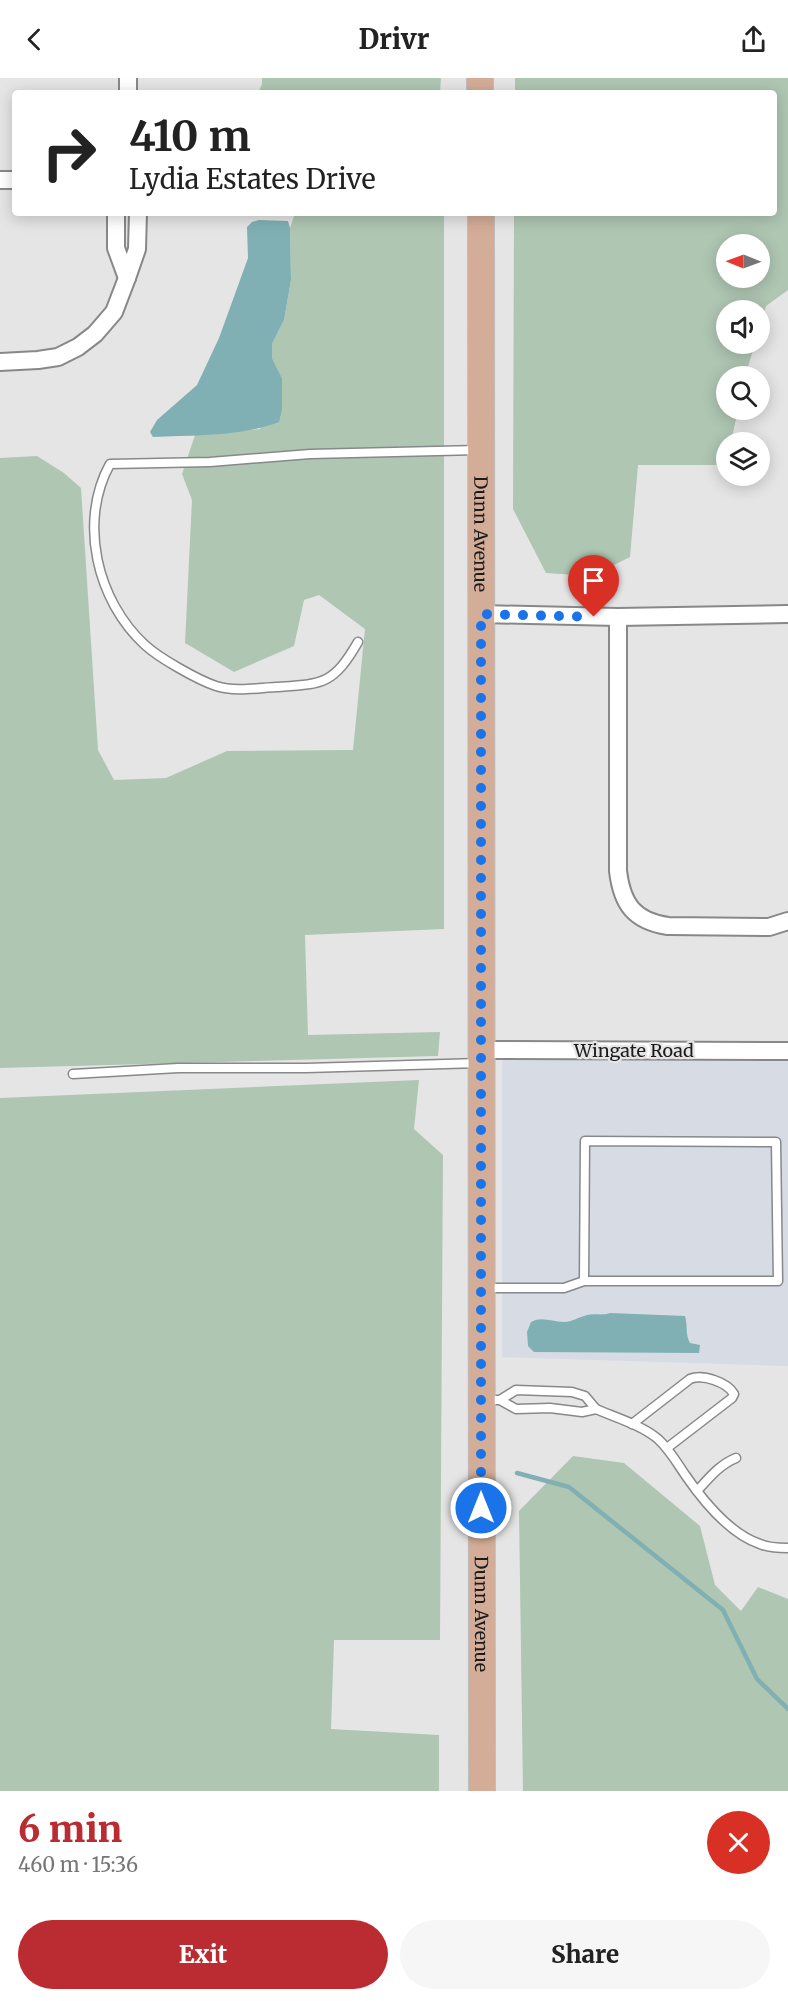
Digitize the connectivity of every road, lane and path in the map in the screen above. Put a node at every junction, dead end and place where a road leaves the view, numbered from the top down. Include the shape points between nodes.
1 (116, 216) edge
2 (138, 216) edge
3 (481, 216) edge
4 (127, 278) junction
5 (0, 362) edge
6 (480, 450) junction
7 (481, 614) junction
8 (788, 614) edge
9 (618, 617) junction
10 (358, 642) dead end
11 (788, 921) edge
12 (788, 1051) edge
13 (480, 1057) junction
14 (73, 1074) dead end
15 (584, 1281) junction
16 (481, 1288) junction
17 (490, 1400) junction
18 (596, 1409) junction
19 (632, 1424) junction
20 (667, 1448) junction
21 (736, 1458) dead end
22 (697, 1491) junction
23 (788, 1548) edge
24 (482, 1791) edge

1 - 4 street via 116,248
2 - 4 street via 137,249
3 - 6 main road, Dunn Avenue
4 - 5 street via 114,312 78,347 58,357
6 - 7 main road, Dunn Avenue
6 - 10 lane via 110,464 96,505 97,562 105,589 145,645 217,686 240,689 311,685 324,680 347,662
7 - 9 street
7 - 13 main road, Dunn Avenue
8 - 9 street
9 - 11 street via 618,871 627,904 652,924 668,926 769,927
12 - 13 street, Wingate Road
13 - 14 lane via 306,1068 178,1068
13 - 16 main road, Dunn Avenue
15 - 15 lane via 778,1281 776,1142 585,1141
15 - 16 lane via 564,1288
16 - 17 main road, Dunn Avenue
17 - 18 lane via 516,1409
17 - 18 lane via 516,1390 572,1392 585,1396
17 - 24 main road, Dunn Avenue
18 - 19 lane
19 - 20 lane
19 - 20 lane via 696,1376 710,1378 732,1390 732,1398
20 - 22 lane
21 - 22 lane via 715,1471
22 - 23 lane via 744,1536 774,1548

